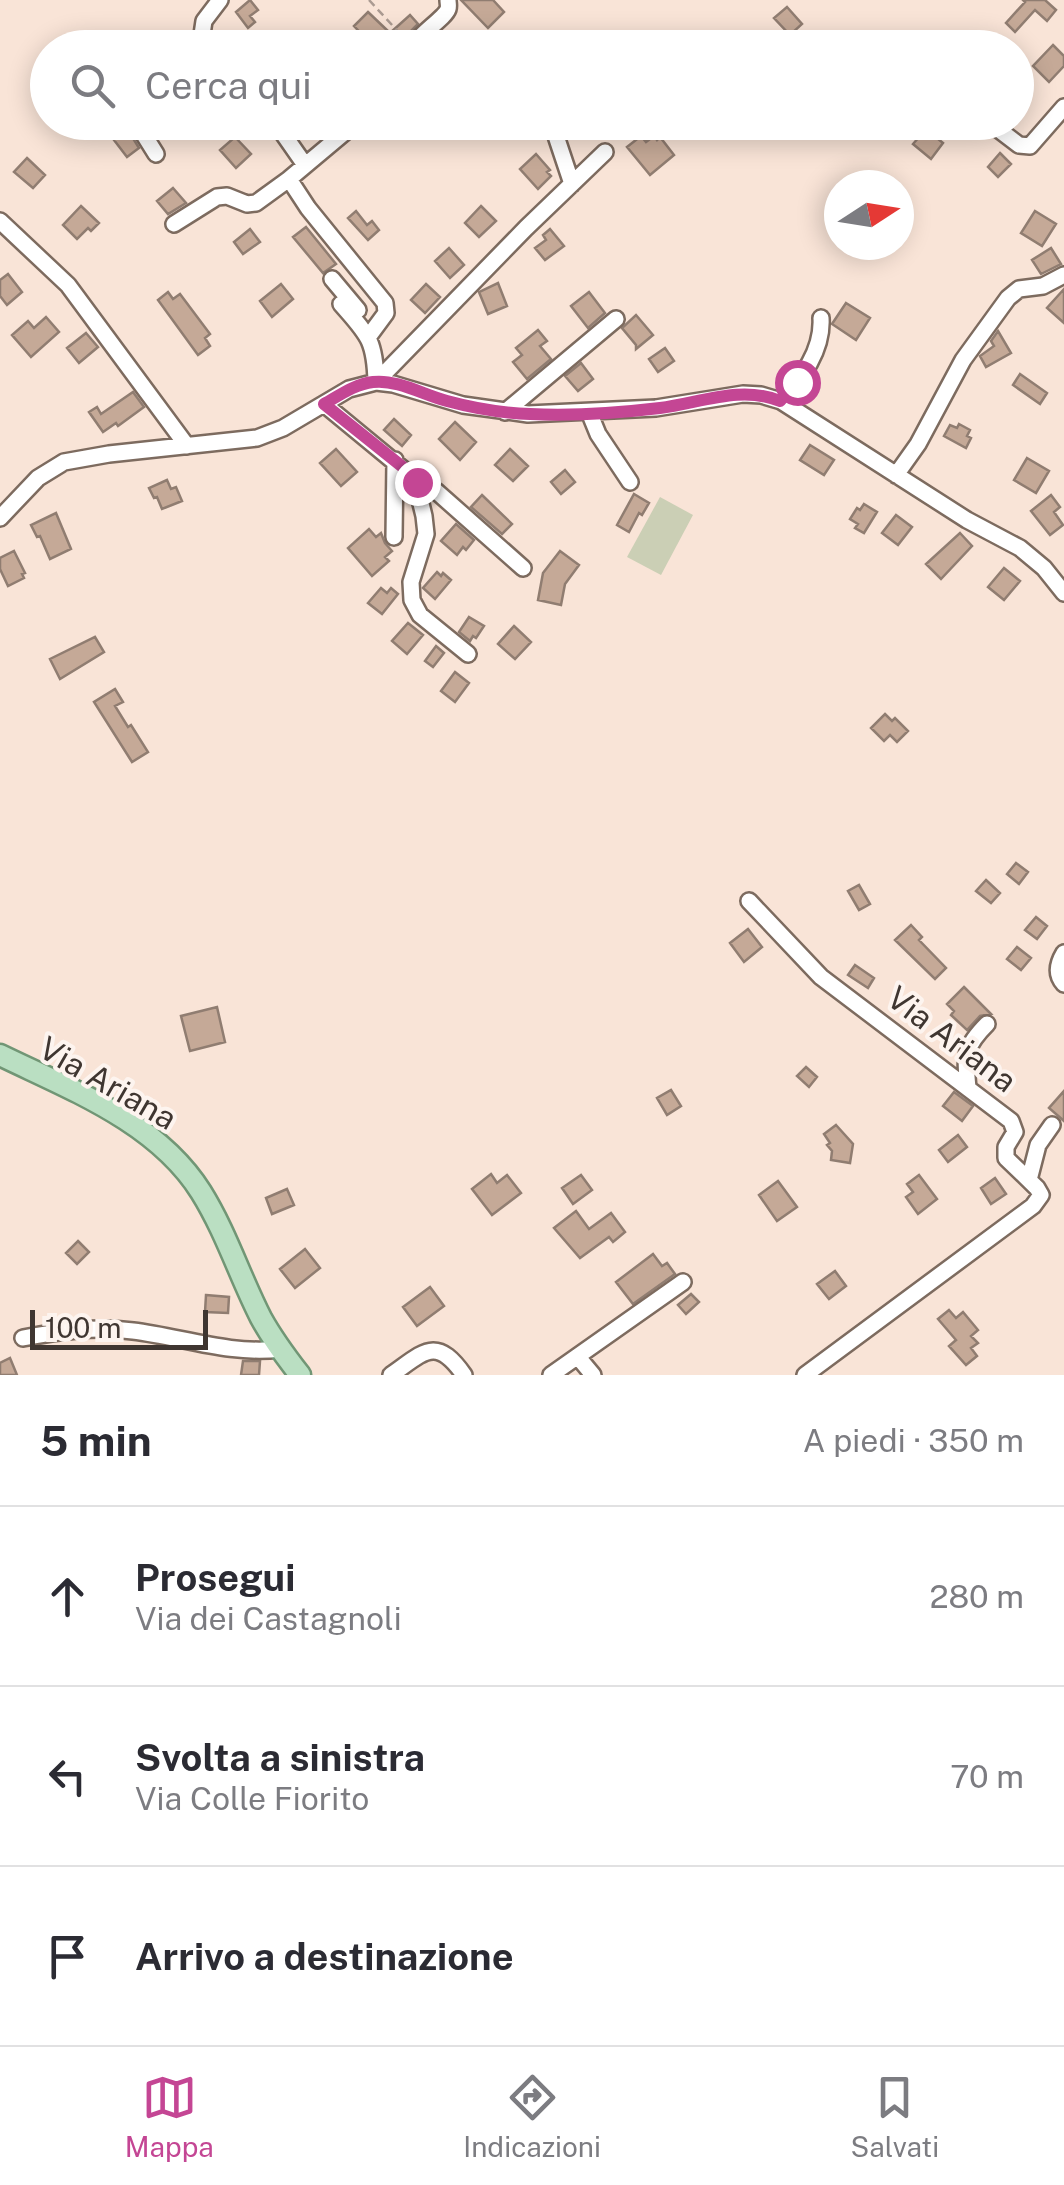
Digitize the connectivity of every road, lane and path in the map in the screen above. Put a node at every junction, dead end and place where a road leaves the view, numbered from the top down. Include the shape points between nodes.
1 (220, 0) edge
2 (369, 0) edge
3 (448, 0) edge
4 (203, 30) edge
5 (396, 30) edge
6 (426, 30) edge
7 (1064, 107) edge
8 (147, 140) edge
9 (287, 140) edge
10 (335, 140) edge
11 (557, 140) edge
12 (1012, 140) edge
13 (605, 152) dead end
14 (156, 154) dead end
15 (305, 165) junction
16 (290, 178) junction
17 (572, 184) junction
18 (0, 221) edge
19 (174, 224) dead end
20 (1064, 276) edge
21 (332, 279) dead end
22 (341, 304) dead end
23 (821, 318) dead end
24 (616, 319) dead end
25 (369, 336) junction
26 (376, 382) junction
27 (780, 401) junction
28 (324, 404) junction
29 (505, 412) junction
30 (589, 412) junction
31 (187, 446) junction
32 (395, 460) junction
33 (896, 475) junction
34 (630, 482) dead end
35 (419, 488) junction
36 (0, 518) edge
37 (394, 537) dead end
38 (524, 568) dead end
39 (1064, 593) edge
40 (468, 654) dead end
41 (749, 902) dead end
42 (1064, 953) edge
43 (1064, 984) edge
44 (987, 1024) dead end
45 (0, 1055) edge
46 (968, 1088) junction
47 (1052, 1126) dead end
48 (1029, 1180) junction
49 (683, 1282) dead end
50 (23, 1338) dead end
51 (280, 1348) junction
52 (578, 1357) junction
53 (300, 1375) edge
54 (391, 1375) edge
55 (464, 1375) edge
56 (551, 1375) edge
57 (593, 1375) edge
58 (805, 1375) edge

1 - 4 street
2 - 5 path
3 - 6 street via 447,12
7 - 12 street via 1030,146
8 - 14 street
9 - 15 street
10 - 15 street
11 - 17 street
13 - 17 street
15 - 16 street
16 - 19 street via 256,202 217,197
16 - 25 street via 385,302 386,313
17 - 26 street
18 - 31 street via 68,285
20 - 33 street via 1008,298
21 - 25 street via 365,320
22 - 25 street
23 - 27 street via 817,348
24 - 29 street
25 - 26 street
26 - 28 street
26 - 29 street
27 - 30 street via 743,394
27 - 33 street
28 - 31 street via 263,437
28 - 32 street
29 - 30 street
30 - 34 street
31 - 36 street via 64,462 38,478
32 - 35 street
32 - 37 street
33 - 39 street via 1020,548
35 - 38 street via 436,491
35 - 40 street via 426,530 413,604
41 - 46 street, Via Ariana via 821,977
42 - 43 street via 1058,968
44 - 46 street via 968,1048
45 - 51 main road, Via Ariana via 120,1117 174,1157 205,1198
46 - 48 street, Via Ariana via 1013,1125 1006,1158
47 - 48 street via 1040,1140
48 - 58 street via 1041,1195 1034,1206
49 - 52 street
50 - 51 street via 106,1328 237,1350
51 - 53 main road, Via Ariana
52 - 56 street
52 - 57 street
54 - 55 street via 438,1351

